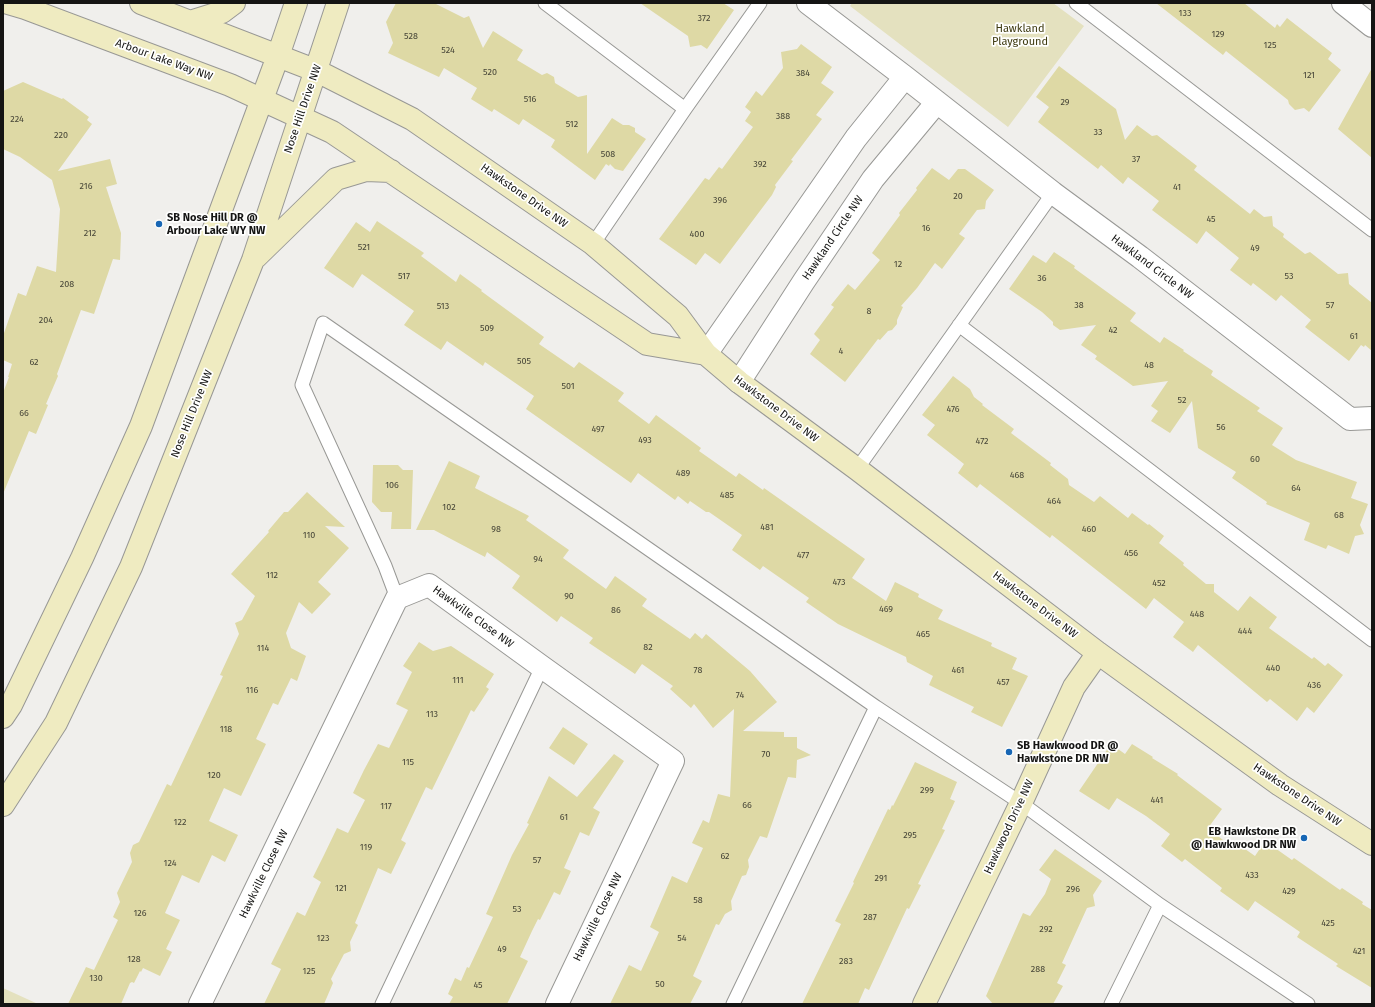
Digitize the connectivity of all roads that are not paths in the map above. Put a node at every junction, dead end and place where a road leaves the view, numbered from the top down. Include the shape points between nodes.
1 (141, 3) edge
2 (234, 3) edge
3 (296, 3) edge
4 (338, 3) edge
5 (545, 3) edge
6 (760, 3) edge
7 (808, 3) edge
8 (1076, 3) edge
9 (1342, 3) edge
10 (20, 5) edge
11 (190, 22) junction
12 (1372, 26) edge
13 (278, 56) junction
14 (317, 71) junction
15 (905, 77) junction
16 (262, 99) junction
17 (937, 102) junction
18 (685, 109) junction
19 (301, 116) junction
20 (391, 171) junction
21 (1053, 193) junction
22 (1372, 230) edge
23 (593, 244) junction
24 (253, 260) junction
25 (959, 325) junction
26 (706, 354) junction
27 (739, 382) junction
28 (1372, 418) edge
29 (856, 469) junction
30 (397, 598) junction
31 (1372, 640) edge
32 (1098, 653) junction
33 (542, 667) junction
34 (876, 707) junction
35 (3, 717) edge
36 (1021, 802) junction
37 (3, 805) edge
38 (1372, 844) edge
39 (1160, 905) junction
40 (200, 1004) edge
41 (382, 1004) edge
42 (557, 1004) edge
43 (733, 1004) edge
44 (924, 1004) edge
45 (1111, 1004) edge
46 (1308, 1004) edge

1 - 11 street
2 - 11 street via 222,12
3 - 13 street
4 - 14 street, Nose Hill Drive NW
5 - 18 lane
6 - 18 lane
7 - 15 street, Hawkland Circle NW
8 - 22 lane
9 - 12 street
10 - 16 street, Arbour Lake Way NW
11 - 13 street
13 - 14 street
13 - 16 street
14 - 19 street, Nose Hill Drive NW
14 - 23 street, Hawkstone Drive NW via 412,119
15 - 17 street, Hawkland Circle NW
15 - 26 street via 856,138
16 - 19 street, Arbour Lake Way NW
16 - 35 street via 141,426 82,558
17 - 21 street, Hawkland Circle NW
17 - 27 street, Hawkland Circle NW via 873,179
18 - 23 lane
19 - 20 street via 332,132
19 - 24 street, Nose Hill Drive NW
20 - 24 street via 366,170 336,179
20 - 26 street via 647,344
21 - 25 lane
21 - 28 street, Hawkland Circle NW via 1350,419
23 - 26 street, Hawkstone Drive NW via 678,316
24 - 37 street, Nose Hill Drive NW via 131,566 56,723
25 - 29 lane
25 - 31 lane
26 - 27 street, Hawkstone Drive NW
27 - 29 street, Hawkstone Drive NW
29 - 32 street, Hawkstone Drive NW
30 - 33 street, Hawkville Close NW via 429,585
30 - 34 lane via 385,566 302,385 323,323
30 - 40 street, Hawkville Close NW
32 - 36 street, Hawkwood Drive NW via 1074,686
32 - 38 street, Hawkstone Drive NW via 1280,785
33 - 41 lane
33 - 42 street, Hawkville Close NW via 674,761
34 - 36 lane
34 - 43 lane
36 - 39 lane
36 - 44 street, Hawkwood Drive NW
39 - 45 lane
39 - 46 lane

